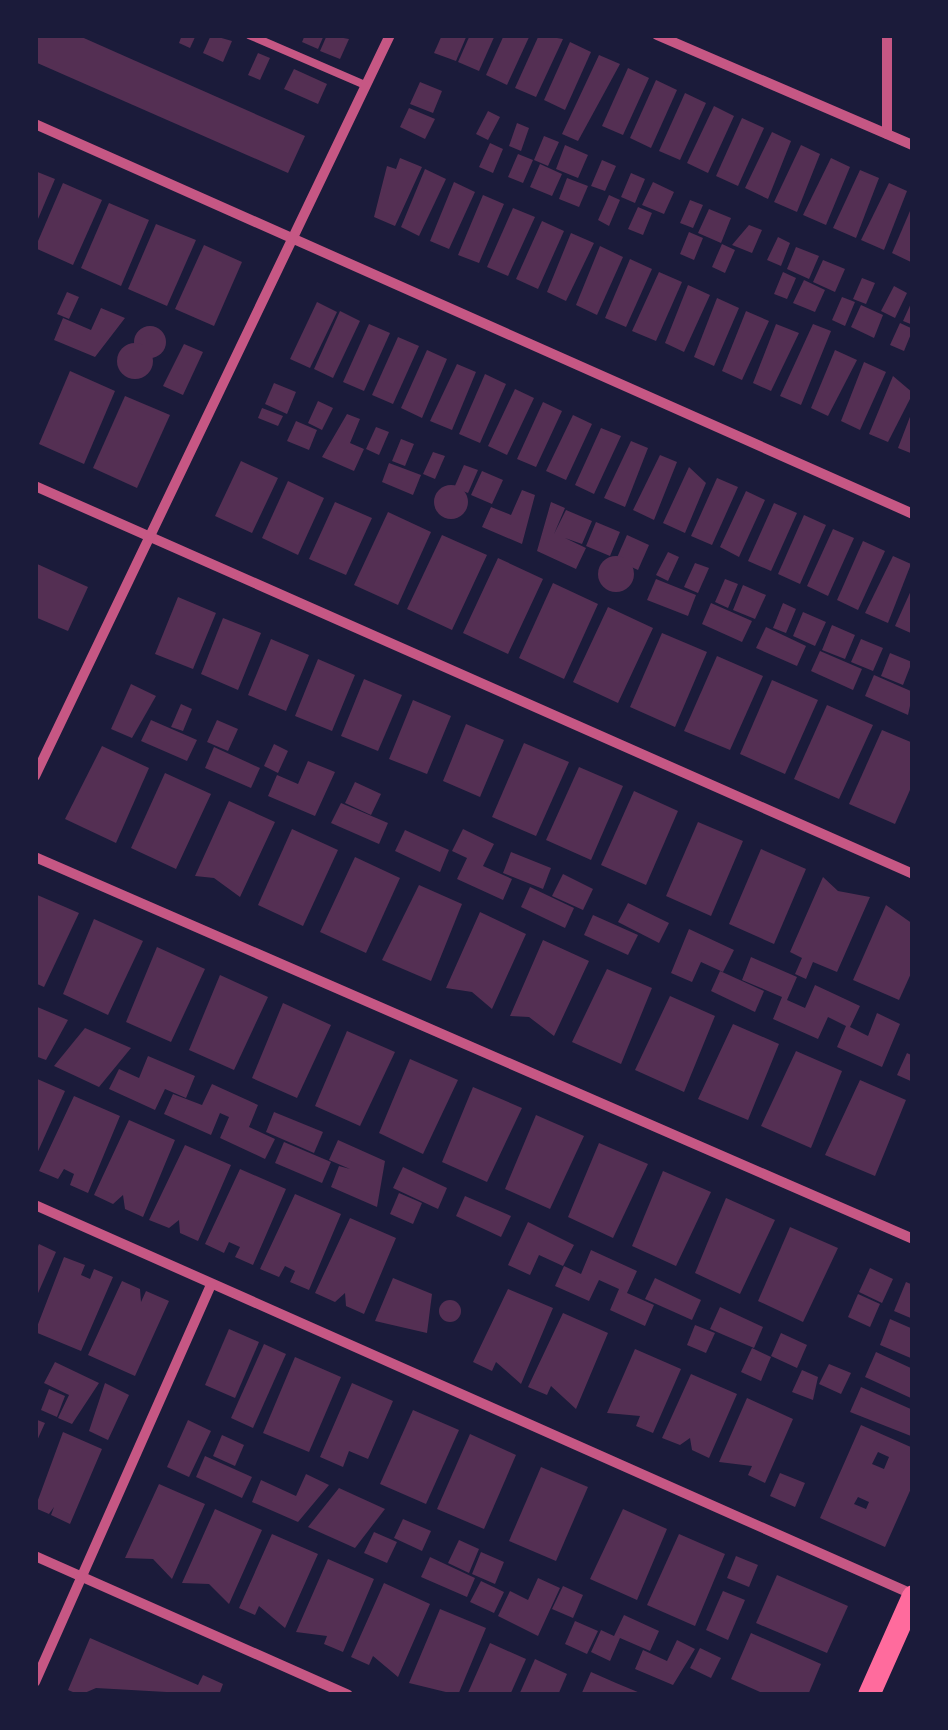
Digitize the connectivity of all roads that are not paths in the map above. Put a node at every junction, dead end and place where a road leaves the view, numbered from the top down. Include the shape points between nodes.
1 (249, 35) edge
2 (390, 35) edge
3 (657, 35) edge
4 (887, 35) edge
5 (365, 85) junction
6 (35, 124) edge
7 (887, 134) junction
8 (913, 145) edge
9 (298, 242) junction
10 (35, 486) edge
11 (913, 514) edge
12 (154, 538) junction
13 (35, 776) edge
14 (35, 857) edge
15 (913, 874) edge
16 (35, 1205) edge
17 (913, 1239) edge
18 (211, 1284) junction
19 (35, 1556) edge
20 (82, 1577) junction
21 (913, 1595) edge
22 (35, 1682) edge
23 (348, 1695) edge
24 (869, 1695) edge

1 - 5 lane
2 - 5 street
3 - 7 street
4 - 7 street
5 - 9 street
6 - 9 street
7 - 8 street
9 - 11 street
9 - 12 street
10 - 12 street
12 - 13 street
12 - 15 street
14 - 17 street
16 - 18 street
18 - 20 street
18 - 21 street
19 - 20 street
20 - 22 street
20 - 23 street
21 - 24 main road

